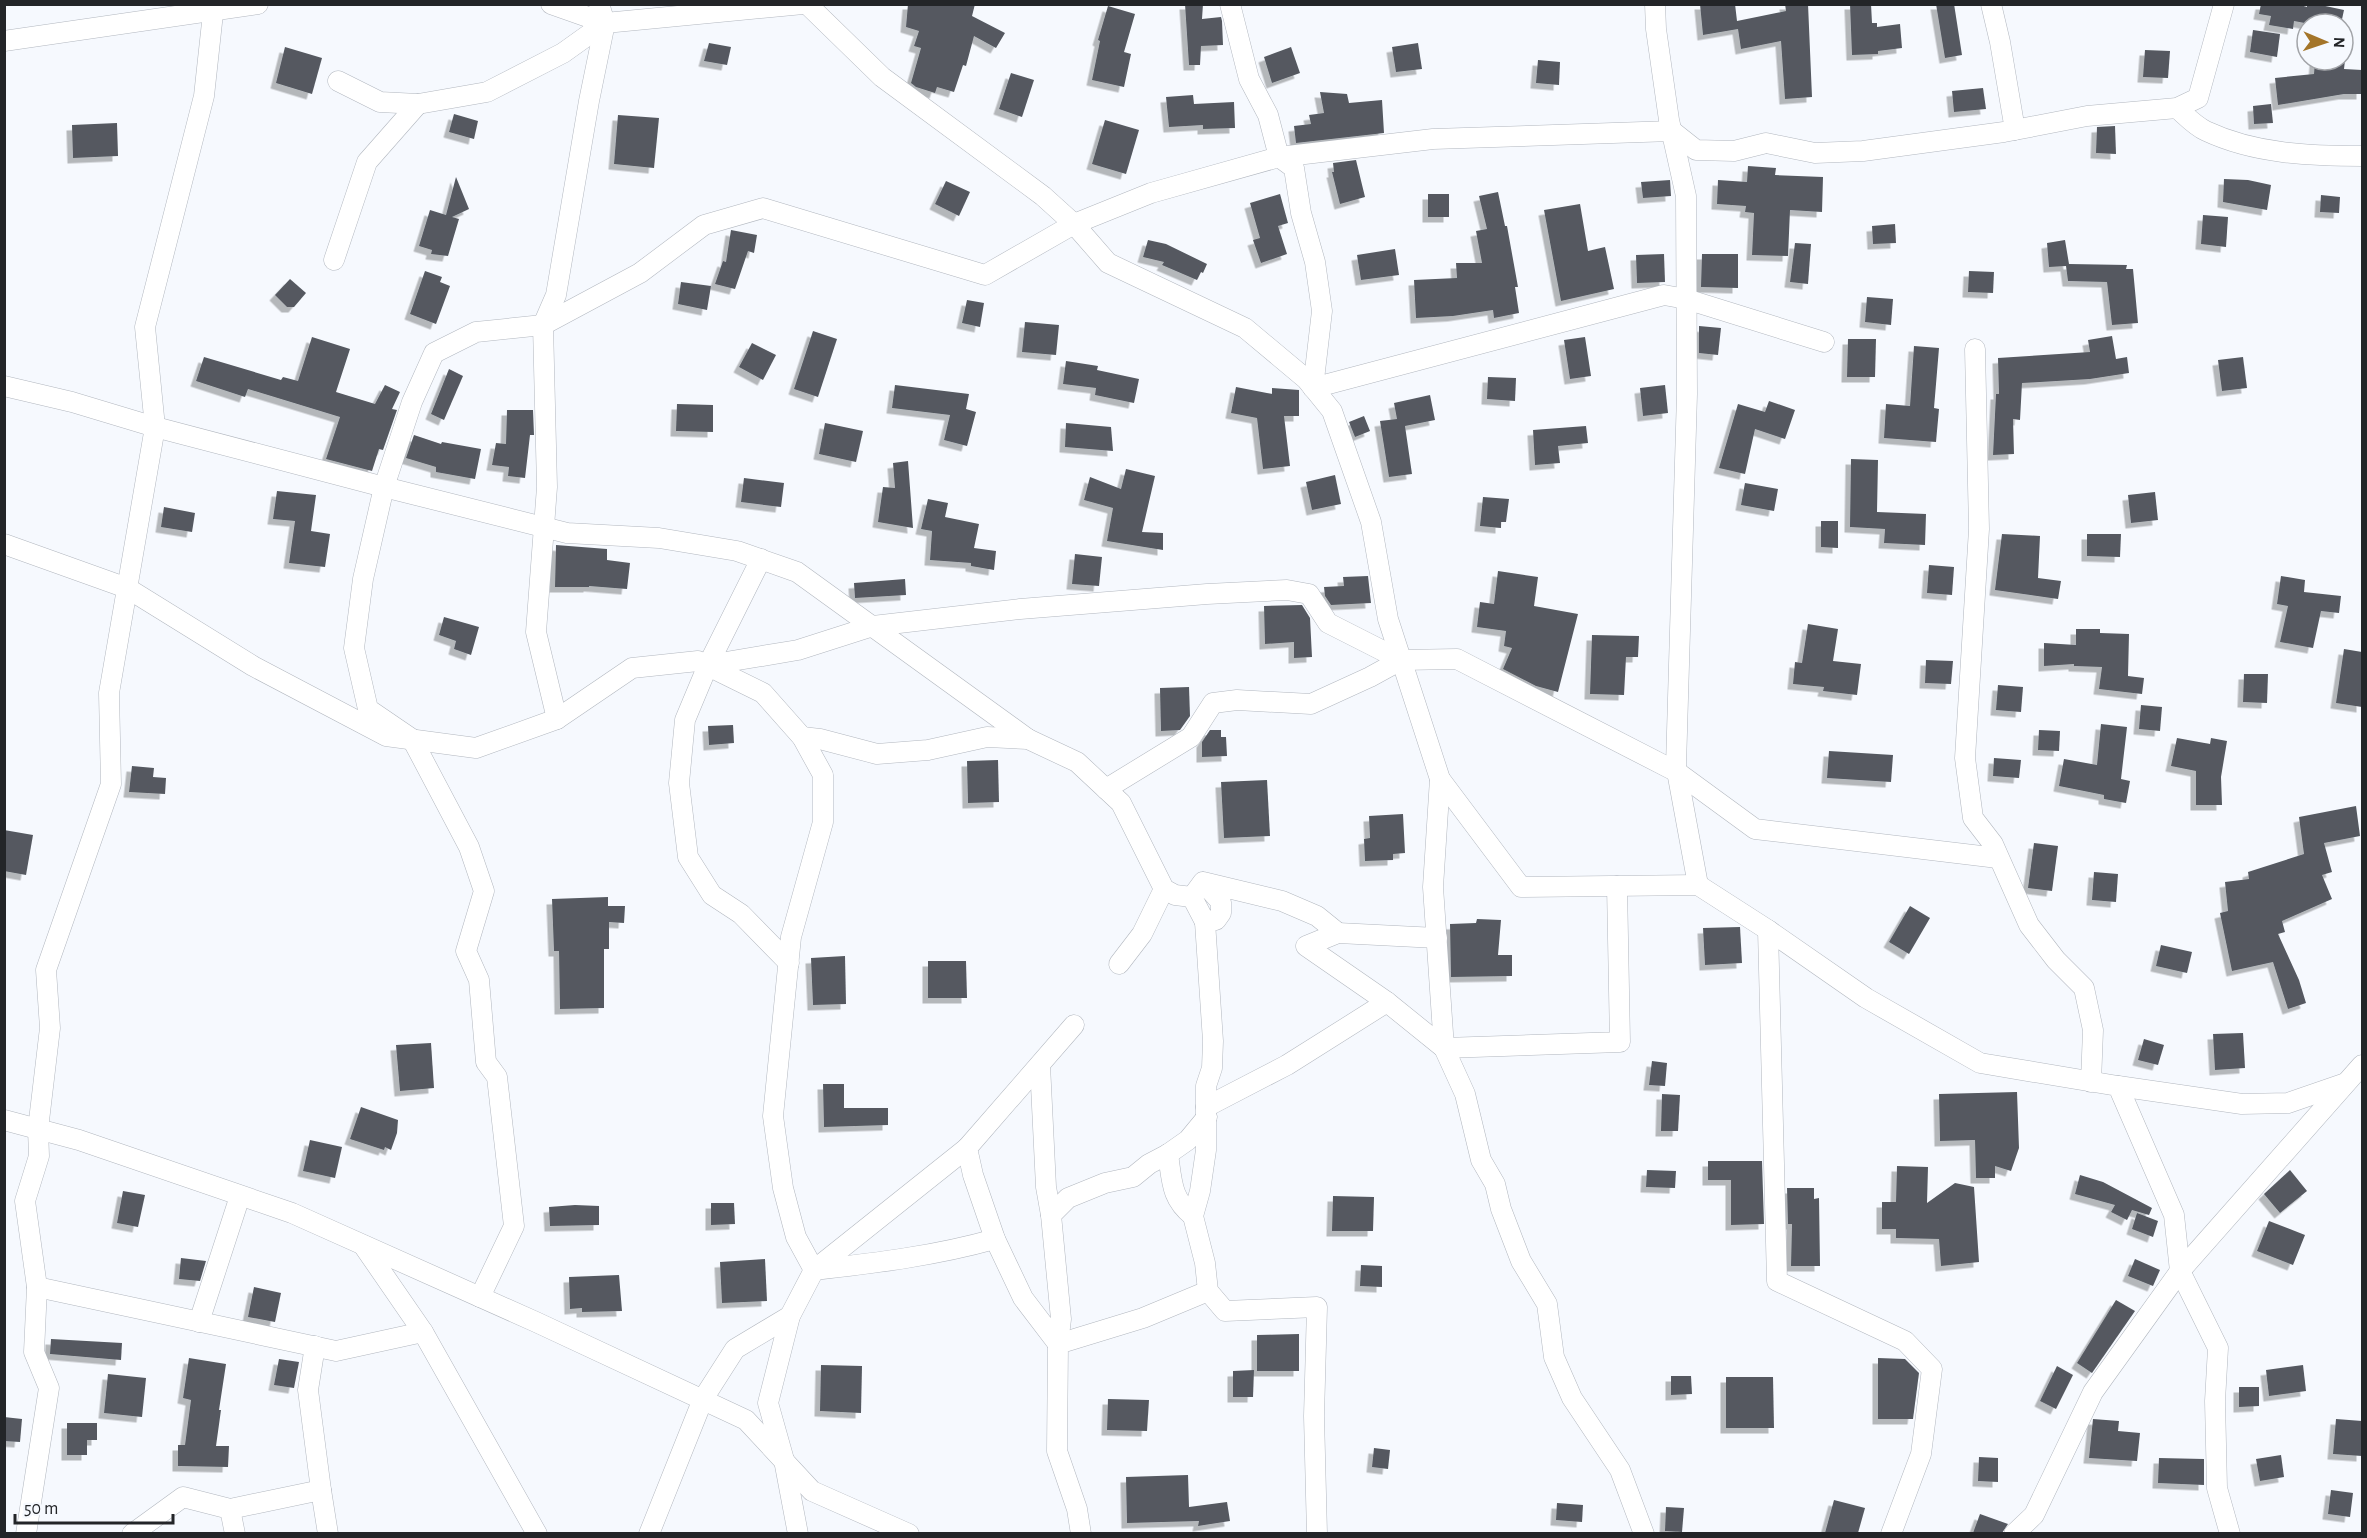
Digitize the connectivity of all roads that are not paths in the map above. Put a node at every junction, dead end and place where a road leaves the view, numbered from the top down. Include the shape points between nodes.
1 (258, 4) edge
2 (551, 4) edge
3 (805, 4) edge
4 (1230, 4) edge
5 (1655, 4) edge
6 (1991, 4) edge
7 (2224, 4) edge
8 (213, 8) edge
9 (602, 14) edge
10 (4, 40) edge
11 (339, 81) dead end
12 (418, 104) junction
13 (2176, 108) junction
14 (2015, 130) junction
15 (1672, 131) junction
16 (2362, 156) edge
17 (1279, 157) junction
18 (1074, 224) junction
19 (334, 260) dead end
20 (1686, 298) junction
21 (543, 325) junction
22 (1824, 342) dead end
23 (1975, 349) dead end
24 (4, 386) edge
25 (1313, 388) junction
26 (155, 427) junction
27 (384, 487) junction
28 (545, 528) junction
29 (4, 544) edge
30 (761, 559) junction
31 (127, 588) junction
32 (873, 626) junction
33 (1401, 660) junction
34 (708, 665) junction
35 (557, 719) junction
36 (802, 736) junction
37 (1028, 739) junction
38 (412, 740) junction
39 (1677, 772) junction
40 (1440, 779) junction
41 (1106, 789) junction
42 (1998, 858) junction
43 (1698, 885) junction
44 (1617, 886) junction
45 (1164, 889) junction
46 (1197, 890) junction
47 (1768, 930) junction
48 (1338, 933) junction
49 (1437, 938) junction
50 (789, 963) junction
51 (1119, 964) dead end
52 (1387, 1002) junction
53 (1074, 1025) dead end
54 (1444, 1048) junction
55 (1040, 1065) junction
56 (2362, 1065) edge
57 (2091, 1082) junction
58 (2346, 1083) junction
59 (2118, 1086) junction
60 (1207, 1112) junction
61 (4, 1120) edge
62 (38, 1129) junction
63 (967, 1148) junction
64 (1168, 1154) junction
65 (1138, 1173) junction
66 (1173, 1187) junction
67 (240, 1196) junction
68 (1051, 1215) junction
69 (1193, 1216) junction
70 (995, 1239) junction
71 (363, 1245) junction
72 (814, 1270) junction
73 (2180, 1271) junction
74 (37, 1287) junction
75 (1208, 1291) junction
76 (480, 1297) junction
77 (790, 1316) junction
78 (199, 1322) junction
79 (423, 1332) junction
80 (1058, 1344) junction
81 (315, 1346) junction
82 (703, 1400) junction
83 (784, 1460) junction
84 (321, 1490) junction
85 (230, 1509) junction
86 (26, 1533) edge
87 (132, 1533) edge
88 (235, 1533) edge
89 (328, 1533) edge
90 (537, 1533) edge
91 (649, 1533) edge
92 (798, 1533) edge
93 (909, 1533) edge
94 (1081, 1533) edge
95 (1317, 1533) edge
96 (1644, 1533) edge
97 (1891, 1533) edge
98 (2014, 1533) edge
99 (2230, 1533) edge

1 - 8 street
2 - 9 street
3 - 9 street
3 - 18 street via 882,77 1043,196
4 - 17 street via 1249,79 1268,115
5 - 15 street
6 - 14 street
7 - 13 street via 2198,98
8 - 10 street
8 - 26 street via 204,96 145,327
9 - 12 street via 563,53 487,92
9 - 21 street via 555,295
11 - 12 street via 380,102
12 - 19 street via 367,162
13 - 14 street via 2087,117
13 - 16 street via 2204,130 2245,145 2308,156
14 - 15 street via 1863,151 1815,153 1766,143 1734,151 1696,150
15 - 17 street via 1434,139
15 - 20 street via 1686,195
17 - 18 street via 1151,193
17 - 25 street via 1293,168 1315,262 1322,311
18 - 21 street via 985,275 763,208 704,225 640,273
18 - 25 street via 1108,262 1245,328
20 - 22 street
20 - 25 street via 1664,295
20 - 39 street
21 - 27 street via 476,332 434,353 412,402
21 - 28 street
23 - 42 street via 1979,530 1965,758 1973,818 1993,844
24 - 26 street
25 - 33 street via 1332,411 1371,522 1388,619
26 - 27 street
26 - 31 street
27 - 28 street
27 - 38 street via 363,579 354,648 368,709
28 - 30 street via 567,533 659,538
28 - 35 street via 536,632
29 - 31 street
30 - 32 street via 796,572
30 - 34 street
31 - 38 street via 253,666 386,736
31 - 62 street via 109,693 111,784 46,970 50,1028
32 - 33 street via 1020,609 1287,590 1309,594 1328,623
32 - 34 street via 798,650
32 - 37 street
33 - 39 street via 1457,659
33 - 40 street
33 - 41 street via 1311,704 1237,700 1213,703 1191,737
34 - 35 street via 698,660 632,668
34 - 36 street via 763,693
34 - 50 street via 685,720 679,783 688,856 712,895 741,914
35 - 38 street via 476,747
36 - 37 street via 877,754 928,750 987,737
36 - 50 street via 823,775 823,822 792,937
37 - 41 street via 1077,762
38 - 76 street via 469,847 484,891 466,951 479,980 486,1062 498,1077 514,1226
39 - 42 street via 1755,829
39 - 43 street
40 - 44 street via 1521,887
40 - 49 street via 1433,887
41 - 45 street via 1121,803
42 - 57 street via 2029,925 2084,988 2093,1030
43 - 44 street
43 - 47 street
44 - 54 street via 1620,1041
45 - 46 street via 1175,895
45 - 51 street via 1143,933
46 - 48 street via 1282,901 1317,916
46 - 60 street via 1221,902 1216,920 1205,922 1214,1041 1206,1086
47 - 57 street via 1866,998 1980,1063
47 - 97 street via 1777,1281 1905,1341 1932,1369 1921,1454
48 - 49 street
48 - 52 street via 1306,946
49 - 54 street
50 - 72 street via 773,1116 783,1188 796,1237
52 - 54 street
52 - 60 street
53 - 55 street
54 - 96 street via 1465,1094 1481,1160 1495,1184 1500,1209 1521,1261 1547,1304 1554,1358 1572,1398 1620,1470
55 - 63 street
55 - 68 street
56 - 58 street
57 - 59 street
58 - 59 street via 2288,1103 2242,1104
58 - 73 street
59 - 73 street via 2174,1215
60 - 64 street via 1188,1140
60 - 69 street via 1206,1150
61 - 62 street
62 - 67 street
62 - 74 street via 39,1156 25,1201
63 - 70 street
63 - 72 street
64 - 65 street
64 - 66 street
65 - 66 street
65 - 68 street via 1068,1198
66 - 69 street via 1181,1207
67 - 71 street via 292,1213
67 - 78 street
68 - 80 street via 1061,1319
69 - 75 street
70 - 72 street via 946,1252
70 - 80 street via 1023,1298
71 - 76 street
71 - 79 street
72 - 77 street
73 - 98 street via 2093,1392 2034,1515
73 - 99 street via 2218,1348 2217,1488
74 - 78 street
74 - 86 street via 34,1352 49,1388
75 - 80 street via 1143,1318
75 - 95 street via 1225,1311 1317,1307
76 - 82 street
77 - 82 street via 735,1349
77 - 83 street via 768,1404
78 - 81 street
79 - 81 street via 336,1351
79 - 90 street
80 - 94 street via 1057,1451
81 - 84 street via 309,1390
82 - 83 street via 746,1420
82 - 91 street
83 - 92 street
83 - 93 street via 812,1491
84 - 85 street
84 - 89 street
85 - 87 street via 183,1497
85 - 88 street

